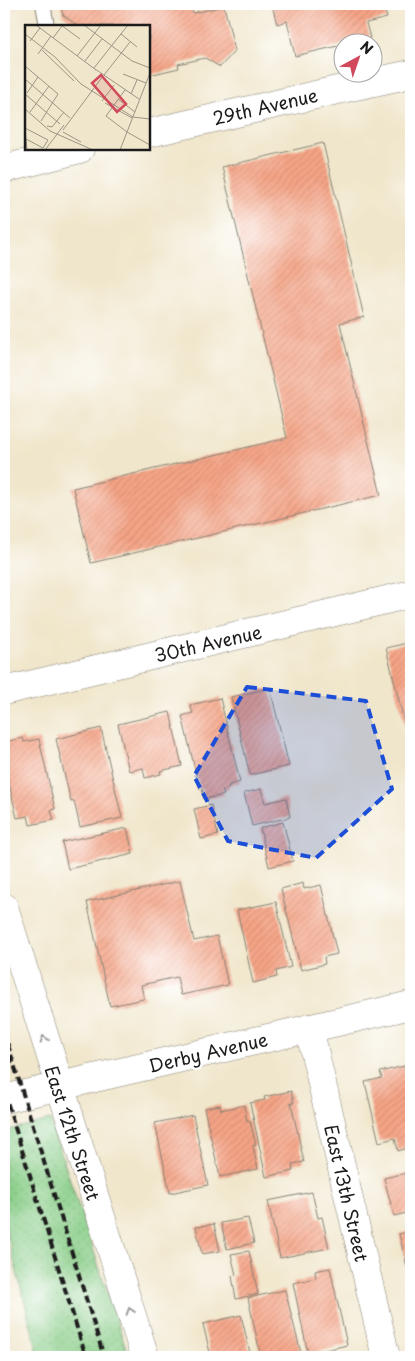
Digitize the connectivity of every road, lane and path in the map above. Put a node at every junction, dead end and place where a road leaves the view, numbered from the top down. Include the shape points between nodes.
1 (42, 4) edge
2 (47, 25) edge
3 (411, 74) edge
4 (150, 133) edge
5 (70, 150) edge
6 (4, 169) edge
7 (411, 594) edge
8 (4, 691) edge
9 (4, 907) edge
10 (411, 1005) edge
11 (309, 1028) junction
12 (59, 1086) junction
13 (4, 1099) edge
14 (145, 1357) edge
15 (386, 1357) edge

1 - 2 lane
3 - 4 street, 29th Avenue
5 - 6 street
7 - 8 street, 30th Avenue
12 -> 9 street, East 12th Street
10 - 11 street, Derby Avenue
11 - 12 street, Derby Avenue
11 - 15 street, East 13th Street
12 - 13 street, Derby Avenue
14 -> 12 street, East 12th Street

